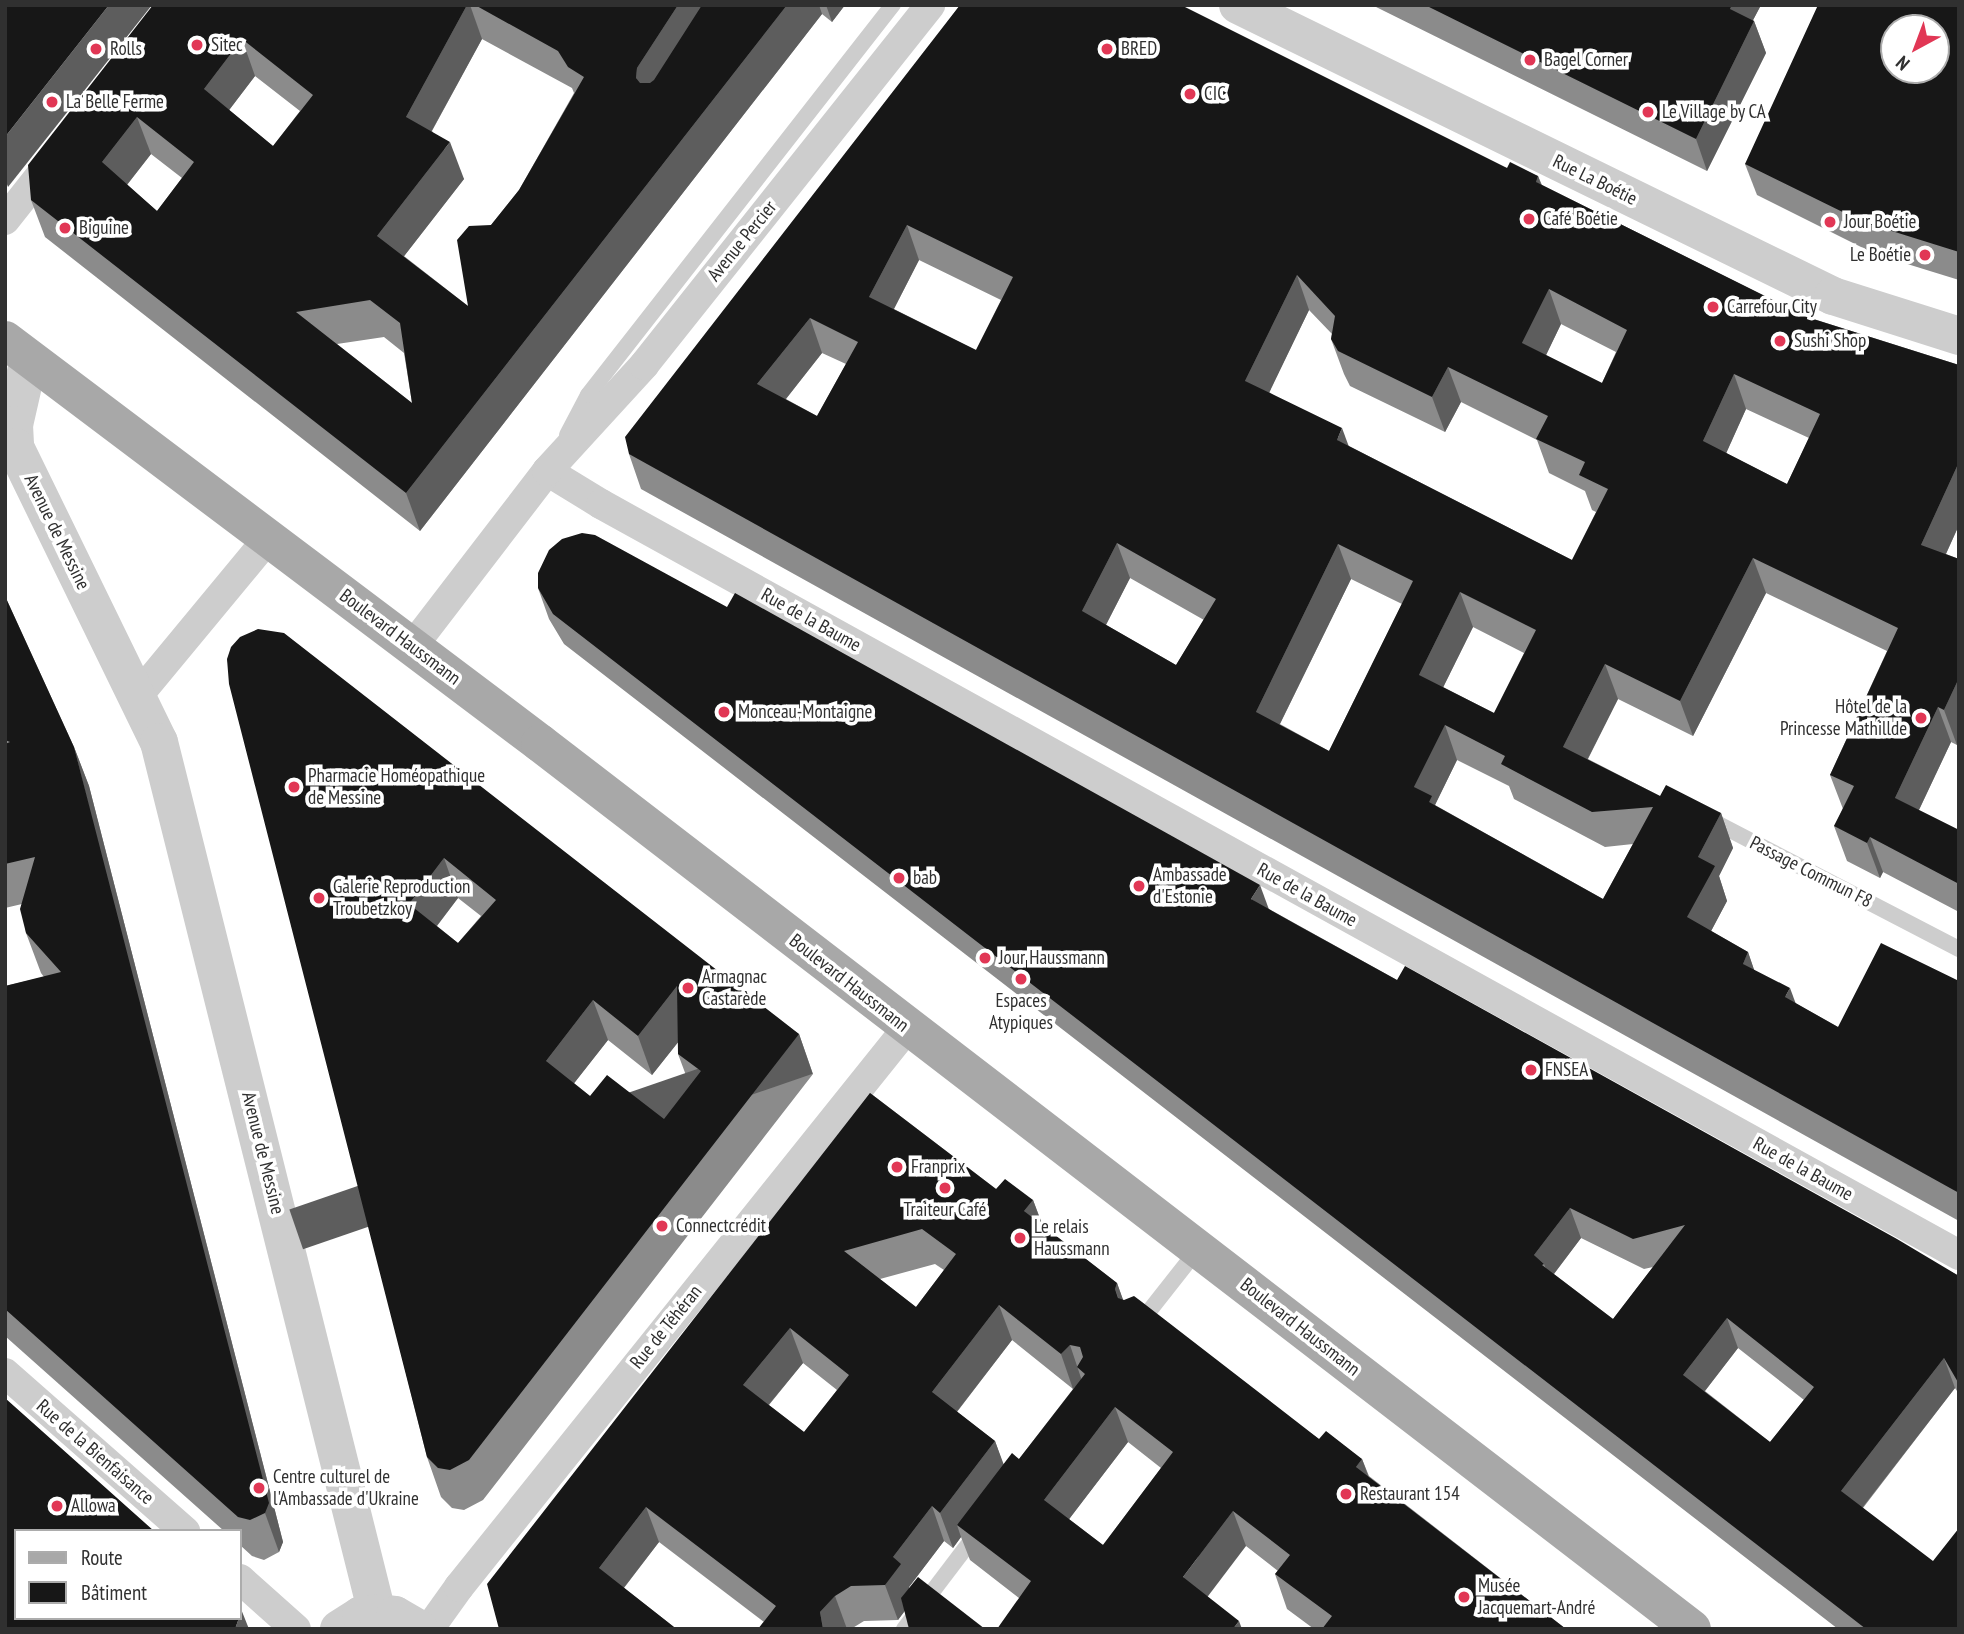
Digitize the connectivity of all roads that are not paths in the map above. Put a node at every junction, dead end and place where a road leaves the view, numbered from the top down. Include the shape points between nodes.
1 (893, 5) edge
2 (930, 5) edge
3 (1238, 5) edge
4 (73, 134) edge
5 (5, 219) edge
6 (1959, 336) edge
7 (17, 350) edge
8 (547, 471) junction
9 (269, 537) junction
10 (412, 646) junction
11 (136, 698) junction
12 (1688, 808) edge
13 (1959, 949) edge
14 (907, 1028) junction
15 (1198, 1249) junction
16 (1959, 1255) edge
17 (1138, 1325) edge
18 (5, 1373) edge
19 (987, 1520) edge
20 (183, 1529) edge
21 (242, 1581) edge
22 (377, 1613) junction
23 (296, 1629) edge
24 (339, 1629) edge
25 (419, 1629) edge
26 (429, 1629) edge
27 (904, 1629) edge
28 (1692, 1629) edge

1 - 8 lane, Avenue Percier via 588,395
2 - 8 street, Avenue Percier via 643,365
3 - 6 street, Rue La Boétie via 1833,296
4 - 5 street
7 - 9 main road, Boulevard Haussmann
7 - 11 street, Avenue de Messine via 15,447
8 - 10 street, Avenue Percier
8 - 16 street, Rue de la Baume
9 - 10 main road, Boulevard Haussmann
9 - 11 street
10 - 14 main road, Boulevard Haussmann
11 - 22 street, Avenue de Messine via 159,742
12 - 13 lane, Passage Commun F8
14 - 15 main road, Boulevard Haussmann
14 - 26 street, Rue de Téhéran
15 - 17 lane
15 - 28 main road, Boulevard Haussmann
18 - 20 street, Rue de la Bienfaisance
19 - 27 lane
21 - 23 street
22 - 24 street via 361,1615
22 - 25 street via 395,1615

